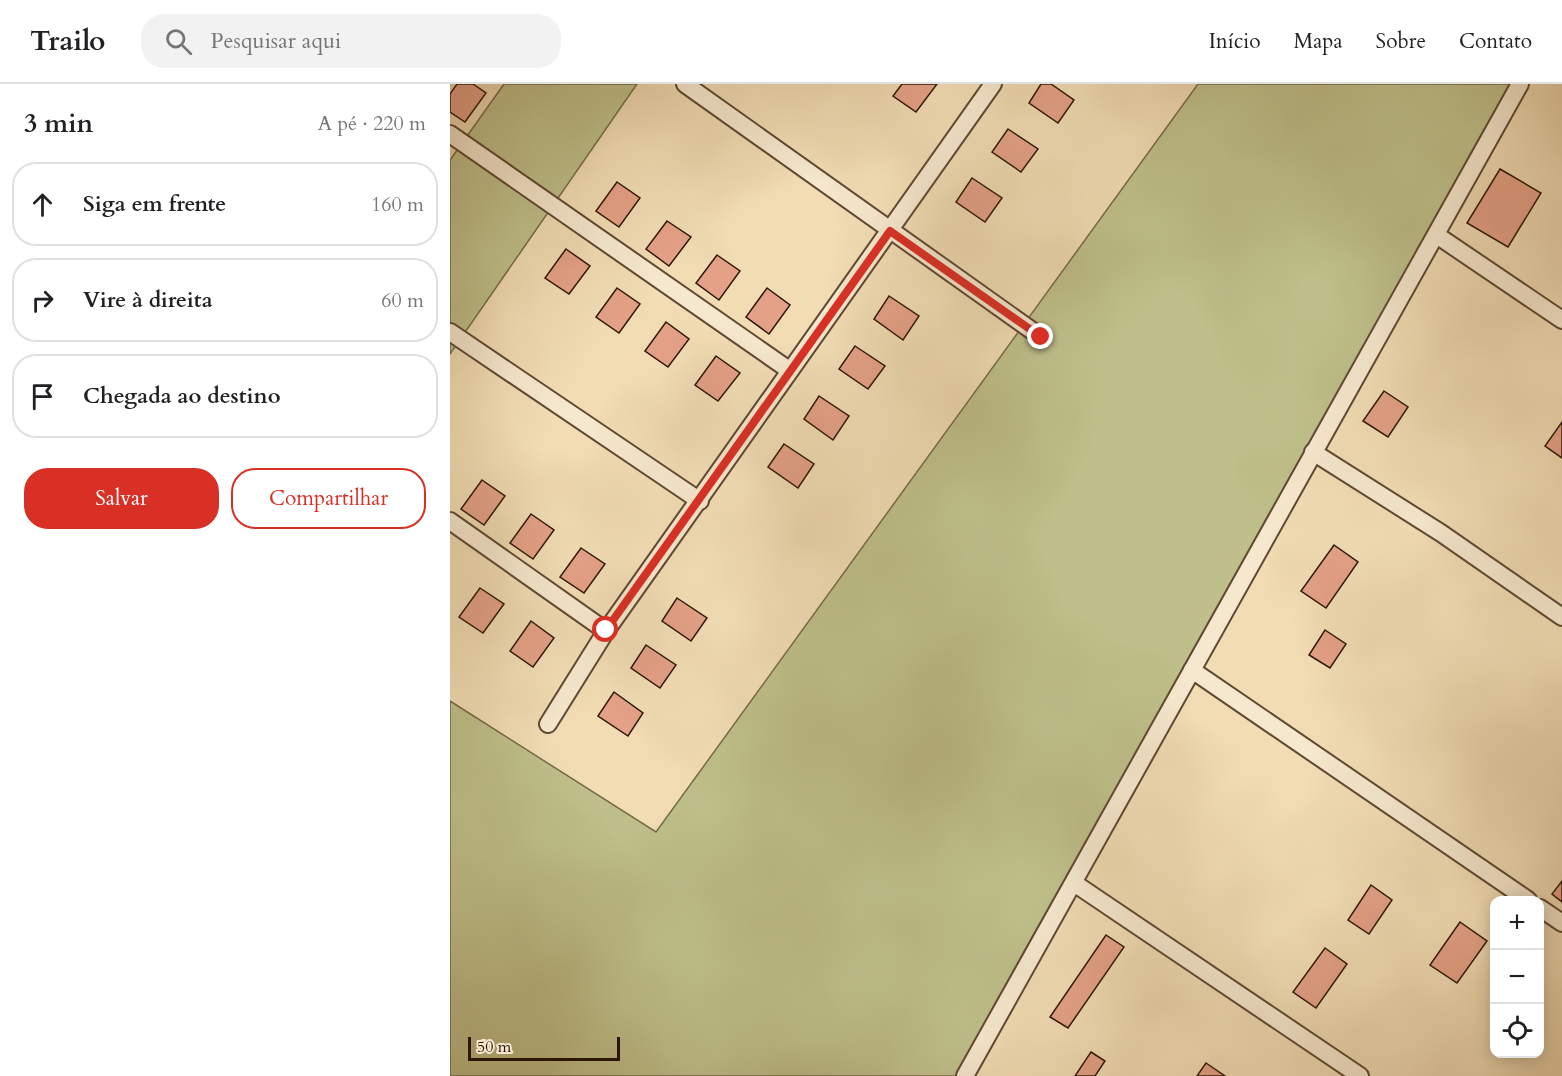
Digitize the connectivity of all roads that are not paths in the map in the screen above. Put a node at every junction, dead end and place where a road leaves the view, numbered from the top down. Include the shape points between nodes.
1 (685, 84) edge
2 (1521, 84) edge
3 (991, 85) edge
4 (450, 134) edge
5 (890, 231) junction
6 (1438, 236) junction
7 (1562, 320) edge
8 (450, 332) edge
9 (1041, 337) dead end
10 (789, 370) junction
11 (1313, 452) junction
12 (700, 501) junction
13 (450, 521) edge
14 (1562, 617) edge
15 (606, 630) junction
16 (1192, 670) junction
17 (548, 724) dead end
18 (1074, 883) junction
19 (1522, 896) edge
20 (1544, 911) edge
21 (1562, 923) edge
22 (965, 1076) edge
23 (1360, 1076) edge

1 - 5 street
2 - 6 street
3 - 5 street
4 - 10 street
5 - 9 street
5 - 10 street
6 - 7 street
6 - 11 street
8 - 12 street
10 - 12 street
11 - 14 street via 1441,533
11 - 16 street
12 - 15 street
13 - 15 street
15 - 17 street
16 - 18 street
16 - 19 street
18 - 22 street
18 - 23 street
20 - 21 street

